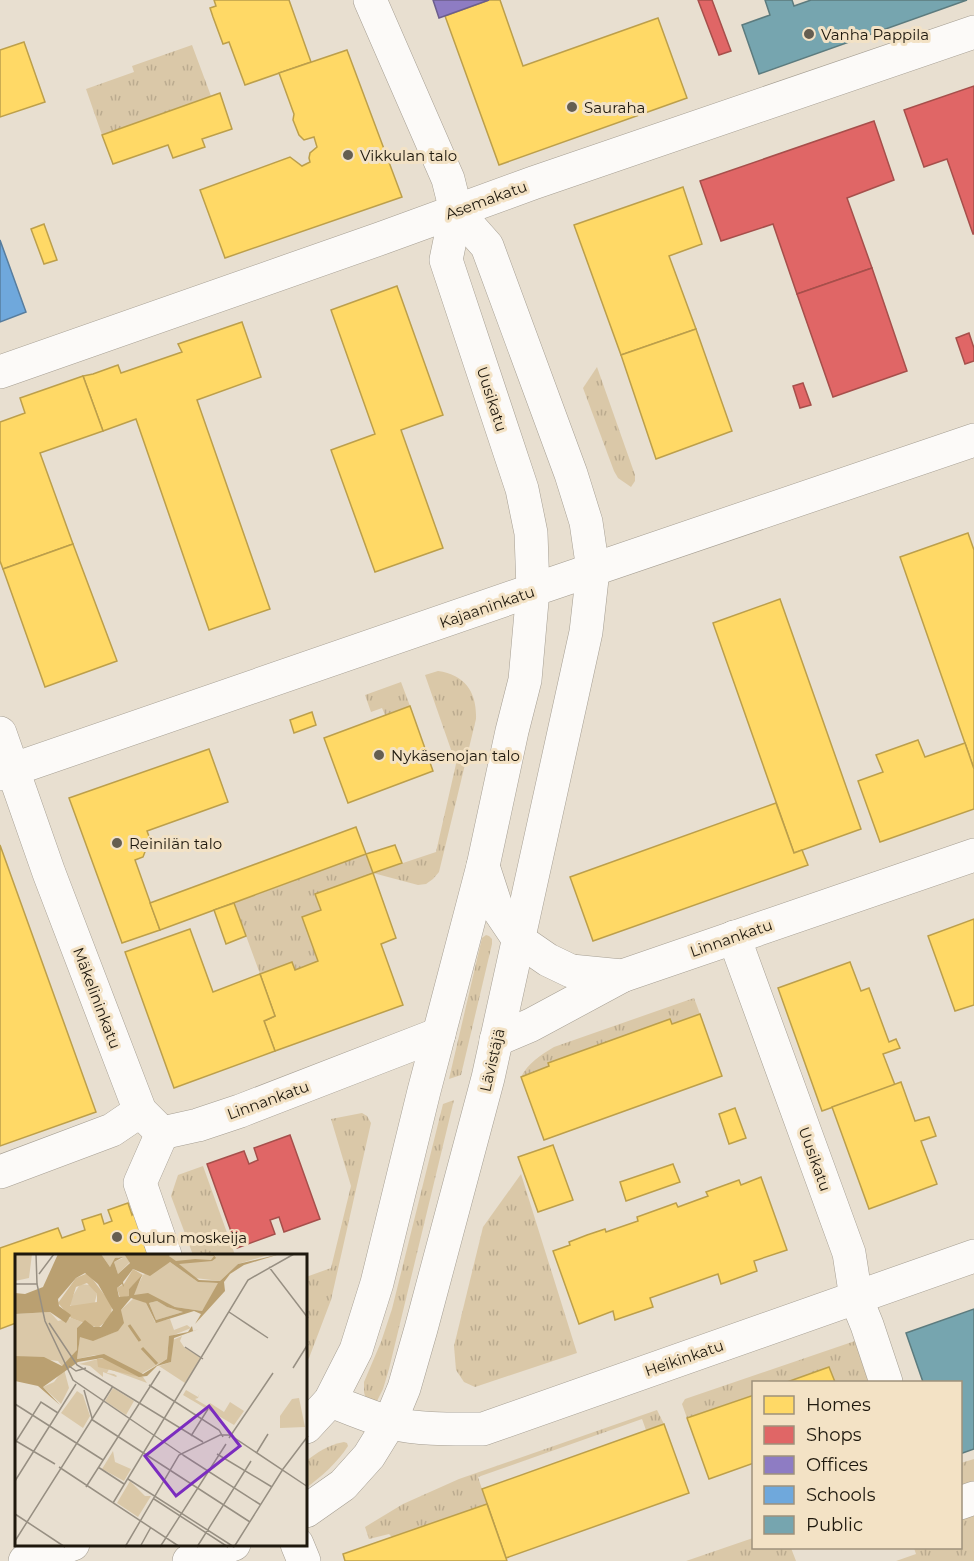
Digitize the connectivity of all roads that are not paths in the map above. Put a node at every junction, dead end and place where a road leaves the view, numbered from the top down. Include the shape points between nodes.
1 (370, 0) edge
2 (974, 32) edge
3 (456, 211) junction
4 (0, 372) edge
5 (974, 440) edge
6 (593, 570) junction
7 (533, 590) junction
8 (0, 733) edge
9 (6, 772) edge
10 (974, 855) edge
11 (483, 866) junction
12 (734, 937) junction
13 (519, 940) junction
14 (622, 976) junction
15 (439, 1034) junction
16 (496, 1040) junction
17 (151, 1122) junction
18 (0, 1172) edge
19 (165, 1254) edge
20 (974, 1256) edge
21 (856, 1298) junction
22 (885, 1381) edge
23 (330, 1401) junction
24 (390, 1422) junction
25 (308, 1425) edge
26 (308, 1510) edge
27 (70, 1546) edge
28 (231, 1546) edge
29 (297, 1546) edge
30 (25, 1561) edge
31 (189, 1561) edge
32 (304, 1561) edge

1 - 3 main road, Uusikatu via 448,179
2 - 3 main road, Asemakatu
3 - 4 main road, Asemakatu
3 - 6 main road, Uusikatu via 487,246 571,474 586,522
3 - 7 main road, Uusikatu via 446,260 522,489 531,533
5 - 6 main road, Kajaaninkatu
6 - 7 main road, Kajaaninkatu
6 - 13 main road, Lävistäjä via 586,632
7 - 9 main road, Kajaaninkatu
7 - 11 main road via 525,680
8 - 9 main road, Mäkelininkatu
9 - 17 main road, Mäkelininkatu
10 - 12 main road, Linnankatu
11 - 13 main road via 496,906
11 - 15 main road
12 - 14 main road, Linnankatu
12 - 21 main road, Uusikatu via 849,1253
13 - 14 main road via 571,971
13 - 16 main road, Lävistäjä
14 - 16 main road, Linnankatu
15 - 17 main road, Linnankatu via 243,1125
15 - 23 main road via 377,1283 356,1350
16 - 24 main road, Lävistäjä via 421,1329
17 - 18 main road, Linnankatu via 112,1130
17 - 19 main road via 140,1183
20 - 21 main road, Heikinkatu
21 - 22 main road, Uusikatu
21 - 24 main road, Heikinkatu via 483,1429 426,1429
23 - 24 main road, Heikinkatu
23 - 25 main road
24 - 26 main road, Lävistäjä via 369,1456 343,1485
27 - 30 main road
28 - 31 main road
29 - 32 main road

